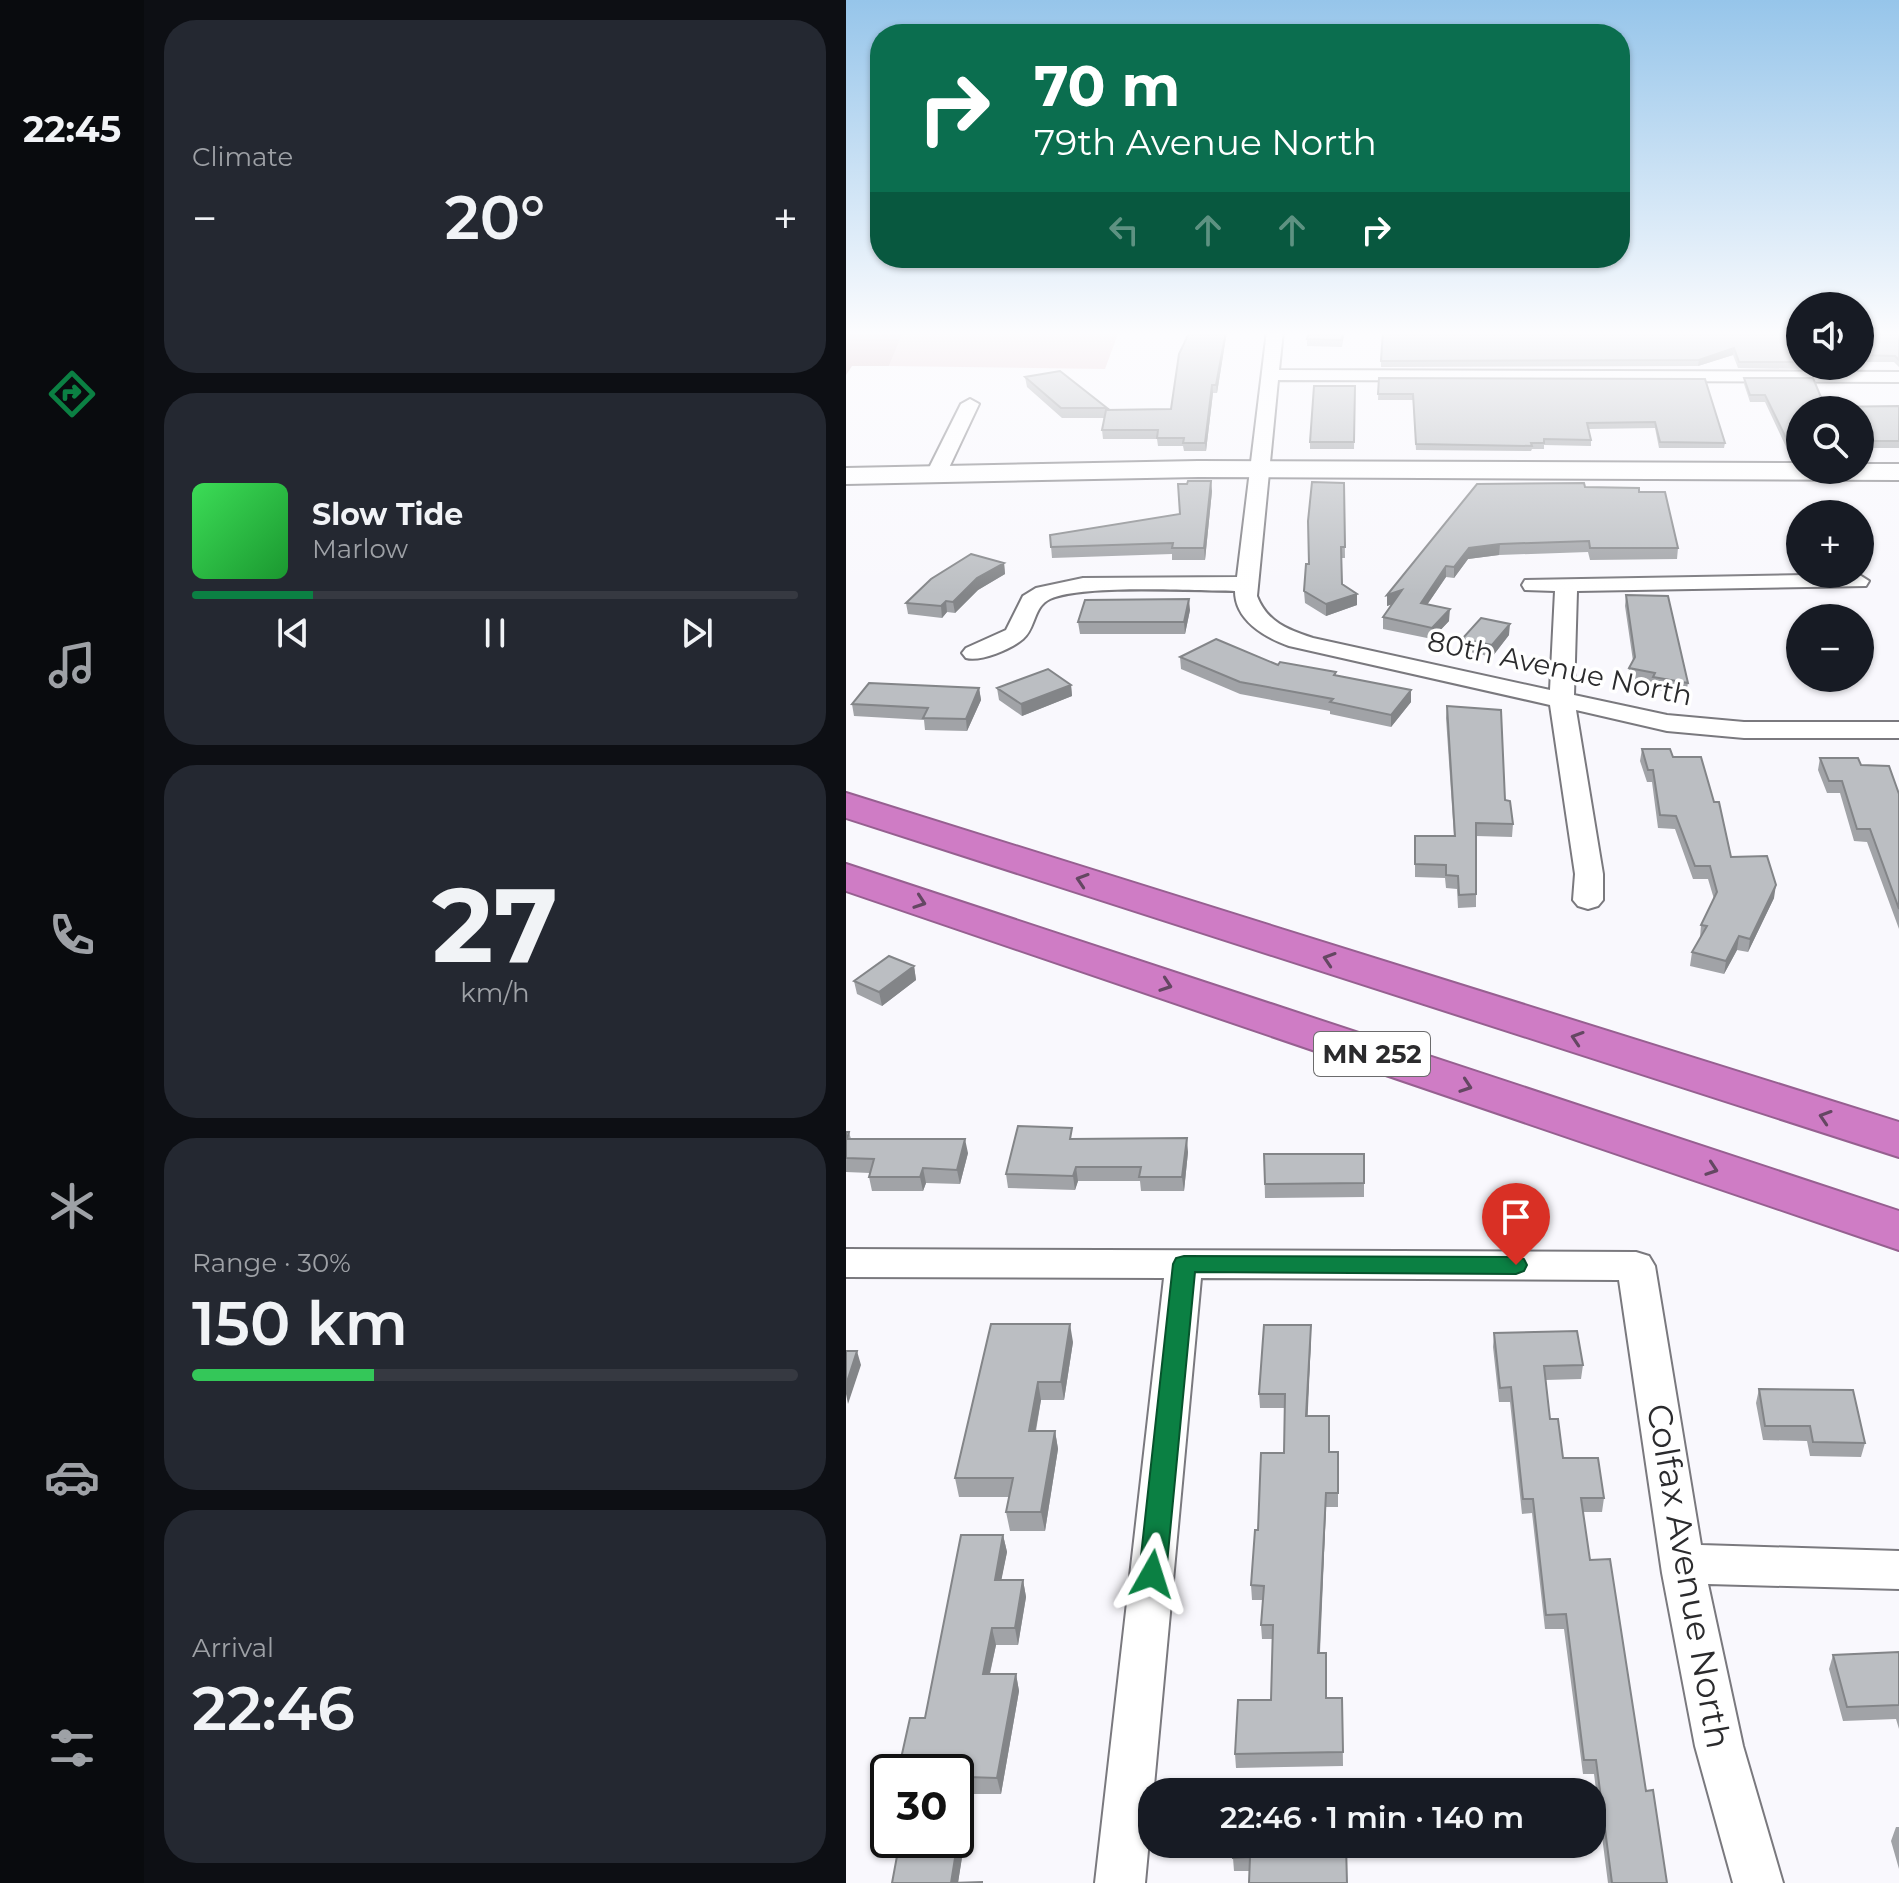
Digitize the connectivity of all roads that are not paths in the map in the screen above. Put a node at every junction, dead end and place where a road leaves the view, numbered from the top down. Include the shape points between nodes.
1 (963, 419) edge
2 (1265, 419) edge
3 (846, 466) edge
4 (1260, 469) junction
5 (938, 470) junction
6 (1899, 472) edge
7 (846, 476) edge
8 (1786, 582) edge
9 (1247, 584) junction
10 (1533, 585) dead end
11 (1566, 585) junction
12 (974, 653) dead end
13 (1562, 701) junction
14 (1899, 730) edge
15 (846, 805) edge
16 (846, 877) edge
17 (1588, 900) dead end
18 (1899, 1140) edge
19 (1899, 1231) edge
20 (846, 1263) edge
21 (1184, 1264) junction
22 (1683, 1564) junction
23 (1899, 1570) edge
24 (1120, 1883) edge
25 (1758, 1883) edge

1 - 5 street
2 - 4 street
3 - 5 street
4 - 5 street
4 - 6 street
4 - 9 street
5 - 7 street
8 - 11 street
9 - 12 street via 1062,588 1031,601 1015,634
9 - 13 street, 80th Avenue North via 1250,611 1281,636
10 - 11 street
11 - 13 street
13 - 14 street, 80th Avenue North via 1706,728
13 - 17 street via 1589,874
18 -> 15 highway, MN 252
16 -> 19 highway, MN 252
20 - 21 street
21 - 22 street, Colfax Avenue North via 1636,1266
21 - 24 street
22 - 23 street
22 - 25 street, Colfax Avenue North via 1719,1746

